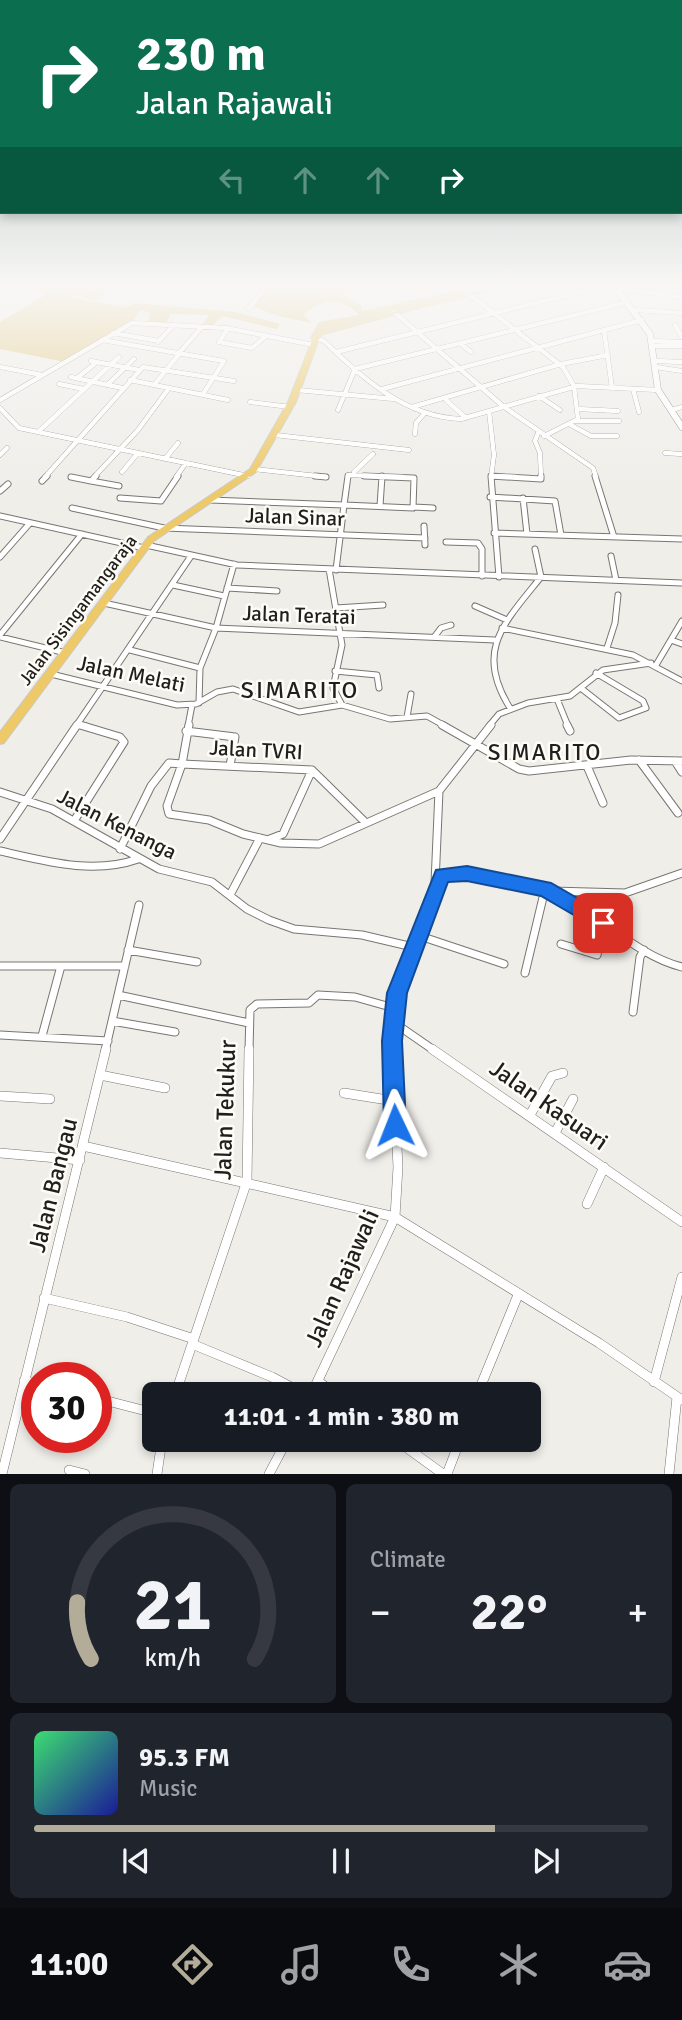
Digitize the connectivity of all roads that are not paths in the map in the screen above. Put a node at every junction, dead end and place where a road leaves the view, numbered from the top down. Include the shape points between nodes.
1 (77, 355) edge
2 (179, 355) edge
3 (190, 355) edge
4 (310, 355) edge
5 (338, 355) edge
6 (417, 355) edge
7 (444, 355) edge
8 (512, 355) edge
9 (550, 355) edge
10 (608, 355) joint
11 (653, 355) edge
12 (119, 357) dead end
13 (134, 359) dead end
14 (682, 362) edge
15 (561, 364) junction
16 (655, 364) junction
17 (111, 365) junction
18 (0, 367) edge
19 (125, 368) junction
20 (141, 369) junction
21 (167, 369) junction
22 (355, 369) junction
23 (460, 369) junction
24 (682, 371) edge
25 (42, 375) junction
26 (213, 378) junction
27 (130, 380) junction
28 (234, 381) dead end
29 (92, 382) junction
30 (59, 384) dead end
31 (107, 385) junction
32 (154, 385) junction
33 (577, 386) junction
34 (481, 387) junction
35 (122, 388) junction
36 (169, 388) junction
37 (612, 388) junction
38 (84, 389) junction
39 (382, 389) junction
40 (633, 389) junction
41 (297, 390) junction
42 (658, 390) junction
43 (203, 394) junction
44 (343, 395) junction
45 (538, 396) junction
46 (400, 399) junction
47 (0, 400) edge
48 (228, 400) dead end
49 (446, 400) dead end
50 (250, 402) dead end
51 (290, 407) junction
52 (412, 407) junction
53 (504, 407) junction
54 (682, 407) edge
55 (0, 408) edge
56 (578, 409) junction
57 (338, 410) dead end
58 (561, 410) dead end
59 (672, 410) junction
60 (489, 411) junction
61 (618, 411) dead end
62 (639, 412) dead end
63 (424, 414) junction
64 (466, 418) junction
65 (619, 421) dead end
66 (571, 423) junction
67 (682, 427) edge
68 (38, 432) junction
69 (415, 434) dead end
70 (275, 435) junction
71 (541, 435) junction
72 (617, 436) dead end
73 (79, 440) junction
74 (178, 443) dead end
75 (7, 448) dead end
76 (118, 449) junction
77 (409, 450) dead end
78 (138, 453) junction
79 (665, 453) dead end
80 (373, 454) dead end
81 (682, 454) edge
82 (0, 455) edge
83 (165, 459) junction
84 (186, 463) junction
85 (122, 472) dead end
86 (251, 473) junction
87 (352, 474) junction
88 (382, 475) junction
89 (491, 476) junction
90 (71, 477) dead end
91 (326, 477) dead end
92 (42, 481) dead end
93 (90, 481) junction
94 (8, 484) dead end
95 (119, 486) dead end
96 (0, 491) edge
97 (491, 497) junction
98 (120, 498) dead end
99 (523, 498) junction
100 (210, 500) junction
101 (344, 505) junction
102 (380, 506) junction
103 (414, 507) junction
104 (72, 508) dead end
105 (433, 508) dead end
106 (0, 516) edge
107 (30, 523) junction
108 (424, 526) dead end
109 (164, 528) junction
110 (494, 533) junction
111 (82, 534) junction
112 (340, 534) junction
113 (527, 534) junction
114 (561, 535) junction
115 (614, 537) junction
116 (682, 539) edge
117 (446, 542) dead end
118 (145, 547) junction
119 (535, 549) dead end
120 (0, 556) edge
121 (191, 556) junction
122 (611, 556) dead end
123 (234, 564) junction
124 (333, 570) junction
125 (482, 576) junction
126 (499, 576) junction
127 (541, 578) junction
128 (616, 580) junction
129 (682, 583) edge
130 (173, 585) junction
131 (227, 588) junction
132 (276, 591) dead end
133 (618, 595) dead end
134 (224, 596) junction
135 (104, 603) junction
136 (383, 605) dead end
137 (475, 606) dead end
138 (337, 608) junction
139 (153, 616) junction
140 (507, 620) junction
141 (682, 621) edge
142 (451, 625) dead end
143 (216, 628) junction
144 (502, 628) junction
145 (341, 632) junction
146 (0, 636) edge
147 (435, 636) junction
148 (495, 640) junction
149 (671, 640) junction
150 (682, 645) edge
151 (607, 648) junction
152 (130, 650) junction
153 (66, 653) junction
154 (653, 664) junction
155 (200, 668) junction
156 (335, 671) junction
157 (596, 673) junction
158 (51, 674) junction
159 (682, 681) edge
160 (104, 687) junction
161 (379, 688) dead end
162 (582, 689) junction
163 (411, 694) dead end
164 (558, 699) junction
165 (196, 704) junction
166 (342, 705) junction
167 (509, 708) junction
168 (407, 717) junction
169 (78, 724) junction
170 (570, 731) dead end
171 (187, 732) junction
172 (0, 740) edge
173 (475, 743) junction
174 (639, 760) junction
175 (679, 761) edge
176 (182, 764) junction
177 (230, 766) junction
178 (587, 766) junction
179 (312, 770) junction
180 (682, 772) edge
181 (439, 791) junction
182 (0, 792) edge
183 (25, 800) junction
184 (603, 803) dead end
185 (678, 813) dead end
186 (74, 821) junction
187 (366, 823) junction
188 (0, 839) edge
189 (264, 839) junction
190 (120, 849) junction
191 (0, 851) edge
192 (138, 859) junction
193 (682, 873) edge
194 (436, 887) junction
195 (548, 890) junction
196 (230, 895) junction
197 (139, 905) dead end
198 (603, 923) junction
199 (417, 935) junction
200 (561, 944) dead end
201 (414, 947) junction
202 (128, 950) junction
203 (644, 950) junction
204 (197, 962) dead end
205 (504, 964) dead end
206 (0, 966) edge
207 (61, 966) junction
208 (125, 966) junction
209 (682, 967) edge
210 (525, 973) dead end
211 (118, 995) junction
212 (394, 1008) junction
213 (633, 1012) dead end
214 (112, 1021) junction
215 (393, 1022) junction
216 (248, 1023) junction
217 (175, 1032) dead end
218 (0, 1035) edge
219 (42, 1036) junction
220 (108, 1041) junction
221 (563, 1073) dead end
222 (100, 1075) junction
223 (165, 1088) dead end
224 (344, 1093) dead end
225 (0, 1096) edge
226 (50, 1099) dead end
227 (573, 1099) dead end
228 (394, 1101) junction
229 (530, 1115) junction
230 (555, 1133) junction
231 (83, 1146) junction
232 (0, 1153) edge
233 (80, 1160) junction
234 (604, 1167) junction
235 (247, 1181) junction
236 (587, 1204) dead end
237 (395, 1217) junction
238 (682, 1222) edge
239 (682, 1277) edge
240 (518, 1295) junction
241 (44, 1298) junction
242 (193, 1341) junction
243 (29, 1362) edge
244 (318, 1381) edge
245 (179, 1382) edge
246 (282, 1382) edge
247 (482, 1382) edge
248 (654, 1382) junction
249 (21, 1394) edge
250 (679, 1399) edge
251 (112, 1402) edge
252 (142, 1410) edge
253 (160, 1452) edge
254 (281, 1452) edge
255 (413, 1452) edge
256 (455, 1452) edge
257 (69, 1470) dead end
258 (2, 1474) edge
259 (85, 1474) edge
260 (157, 1474) edge
261 (269, 1474) edge
262 (445, 1474) edge
263 (669, 1474) edge

1 - 25 street
2 - 21 street
3 - 26 street via 224,361
4 - 41 highway, Jalan Sisingamangaraja
5 - 22 street
6 - 22 street
7 - 23 street
8 - 23 street
9 - 15 street
10 - 15 street
10 - 37 street
11 - 16 street
12 - 17 street
13 - 19 street
14 - 16 street
15 - 33 street
15 - 34 street
16 - 24 street
16 - 42 street
17 - 19 street
17 - 29 street
17 - 29 street via 94,362 74,378
18 - 25 street
19 - 20 street
19 - 31 street
20 - 21 street
20 - 27 street
21 - 26 street
21 - 32 street
22 - 39 street
22 - 44 street
23 - 34 street
23 - 39 street
25 - 47 street
26 - 28 street
26 - 43 street
27 - 32 street
27 - 35 street
29 - 31 street
29 - 38 street
30 - 38 street
31 - 35 street
32 - 36 street
33 - 37 street
33 - 45 street
33 - 56 street
34 - 52 street
34 - 53 street
35 - 73 street
36 - 43 street
36 - 76 street
37 - 40 street
38 - 68 street
39 - 46 street
40 - 42 street
40 - 62 street
41 - 44 street
41 - 51 highway, Jalan Sisingamangaraja
42 - 59 street
43 - 48 street
44 - 46 street
44 - 57 street
45 - 53 street
45 - 58 street
46 - 52 street
49 - 64 street
50 - 51 street
51 - 70 highway, Jalan Sisingamangaraja
52 - 63 street
53 - 60 street
53 - 71 street
54 - 59 street
55 - 68 street via 19,428
56 - 61 street
56 - 66 street via 578,419
59 - 67 street
60 - 64 street
60 - 89 street via 494,447
63 - 64 street via 450,420
63 - 69 street via 416,422
65 - 66 street
66 - 71 street
66 - 72 street via 591,436
68 - 73 street
70 - 77 street
70 - 86 highway, Jalan Sisingamangaraja
71 - 89 street via 535,441 541,479
71 - 115 street via 597,473
73 - 76 street
73 - 92 street
74 - 83 street
75 - 82 street
76 - 78 street
76 - 93 street
78 - 83 street
78 - 85 street
79 - 81 street
80 - 87 street
83 - 84 street
84 - 86 street
84 - 98 street via 161,501
86 - 91 street
86 - 100 highway, Jalan Sisingamangaraja
87 - 88 street
87 - 101 street via 348,475
88 - 102 street
88 - 103 street via 414,478
89 - 97 street
90 - 93 street
93 - 95 street
94 - 96 street
97 - 99 street
97 - 110 street
99 - 113 street
99 - 114 street via 555,502
100 - 101 street
100 - 109 highway, Jalan Sisingamangaraja
101 - 102 street
101 - 112 street
102 - 103 street
103 - 105 street
104 - 109 street, Jalan Sinar
106 - 107 street
107 - 111 street
107 - 120 street
108 - 112 street, Jalan Sinar via 425,541
109 - 112 street, Jalan Sinar
109 - 118 highway, Jalan Sisingamangaraja
110 - 113 street
110 - 126 street
111 - 118 street
111 - 146 street
112 - 124 street
113 - 114 street
114 - 115 street
115 - 116 street
117 - 125 street via 478,543
118 - 121 street
118 - 135 highway, Jalan Sisingamangaraja
119 - 127 street
121 - 123 street
121 - 130 street
122 - 128 street
123 - 124 street
123 - 131 street
124 - 125 street
124 - 138 street
125 - 126 street
126 - 127 street
127 - 128 street
127 - 140 street
128 - 129 street
130 - 134 street
130 - 139 street
131 - 132 street
131 - 134 street
133 - 151 street
134 - 143 street
135 - 139 street, Jalan Teratai
135 - 153 highway, Jalan Sisingamangaraja
136 - 138 street
137 - 140 street
138 - 145 street
139 - 143 street, Jalan Teratai
139 - 152 street
140 - 144 street
141 - 149 street
142 - 147 street
143 - 145 street, Jalan Teratai
143 - 155 street
144 - 148 street
144 - 151 street
145 - 147 street, Jalan Teratai
145 - 156 street
146 - 153 street
147 - 148 street, Jalan Teratai
148 - 167 street via 492,678
149 - 150 street
149 - 154 street
151 - 154 street
152 - 155 street
152 - 160 street
153 - 158 highway, Jalan Sisingamangaraja
154 - 157 street
154 - 159 street
155 - 165 street, Jalan TVRI
156 - 161 street via 377,675
156 - 166 street via 333,688
157 - 162 street
157 - 162 street via 645,702 646,708 619,719
158 - 160 street, Jalan Melati
158 - 172 highway, Jalan Sisingamangaraja
160 - 165 street, Jalan Melati via 177,705
160 - 169 street
162 - 164 street
163 - 168 street
164 - 167 street
164 - 170 street
165 - 166 street, Jalan Melati via 233,689 299,712
165 - 171 street, Jalan TVRI
166 - 168 street, Jalan Melati via 380,718
167 - 173 street
168 - 173 street, Jalan Melati via 434,718
169 - 183 street
169 - 186 street via 124,742
171 - 176 street, Jalan TVRI
171 - 177 street via 235,737
173 - 178 street, Jalan Melati via 519,769
173 - 181 street
174 - 175 street, Jalan Melati
174 - 178 street, Jalan Melati
174 - 185 street
175 - 180 street
176 - 177 street, Jalan TVRI
176 - 189 street via 168,813 209,820
176 - 190 street via 169,764 159,776
177 - 179 street, Jalan TVRI
178 - 184 street
179 - 187 street, Jalan TVRI
179 - 189 street via 283,834
181 - 187 street
181 - 194 street, Jalan Rajawali
182 - 183 street, Jalan Kenanga
183 - 186 street, Jalan Kenanga
183 - 188 street
186 - 190 street, Jalan Kenanga
187 - 189 street via 319,844
189 - 196 street
190 - 192 street, Jalan Kenanga
191 - 192 street via 106,867
192 - 196 street, Jalan Kenanga via 212,882
193 - 195 street via 625,893
194 - 195 street via 442,875 467,873
194 - 199 street, Jalan Rajawali
195 - 198 street
195 - 210 street
196 - 201 street, Jalan Kenanga via 247,909 294,929 362,935
197 - 202 street, Jalan Bangau
198 - 200 street via 597,954
198 - 203 street
199 - 201 street, Jalan Rajawali
199 - 205 street
201 - 212 street, Jalan Rajawali
202 - 204 street
202 - 208 street, Jalan Bangau
203 - 209 street
203 - 213 street
206 - 207 street
207 - 208 street
207 - 219 street
208 - 211 street, Jalan Bangau
211 - 214 street, Jalan Bangau
211 - 216 street
212 - 215 street, Jalan Rajawali
212 - 216 street, Jalan Tekukur via 318,995 309,1003 253,1006
214 - 217 street
214 - 220 street, Jalan Bangau
215 - 228 street, Jalan Rajawali
215 - 229 street, Jalan Kasuari
216 - 235 street, Jalan Tekukur
218 - 219 street
219 - 220 street
220 - 222 street, Jalan Bangau
221 - 229 street via 552,1076
222 - 223 street
222 - 231 street, Jalan Bangau
224 - 228 street
225 - 226 street
227 - 230 street
228 - 237 street, Jalan Rajawali
229 - 230 street, Jalan Kasuari
230 - 234 street, Jalan Kasuari
231 - 233 street, Jalan Bangau
231 - 235 street
232 - 233 street
233 - 241 street, Jalan Bangau
234 - 236 street
234 - 238 street, Jalan Kasuari
235 - 237 street
235 - 242 street, Jalan Tekukur
237 - 240 street
237 - 244 street, Jalan Rajawali
239 - 248 street
240 - 247 street
240 - 248 street
241 - 242 street via 127,1317
241 - 243 street, Jalan Bangau
242 - 245 street, Jalan Tekukur
242 - 246 street
248 - 250 street
249 - 258 street, Jalan Bangau
250 - 263 street
251 - 252 street
253 - 260 street
254 - 261 street
255 - 262 street
256 - 262 street
257 - 259 street

